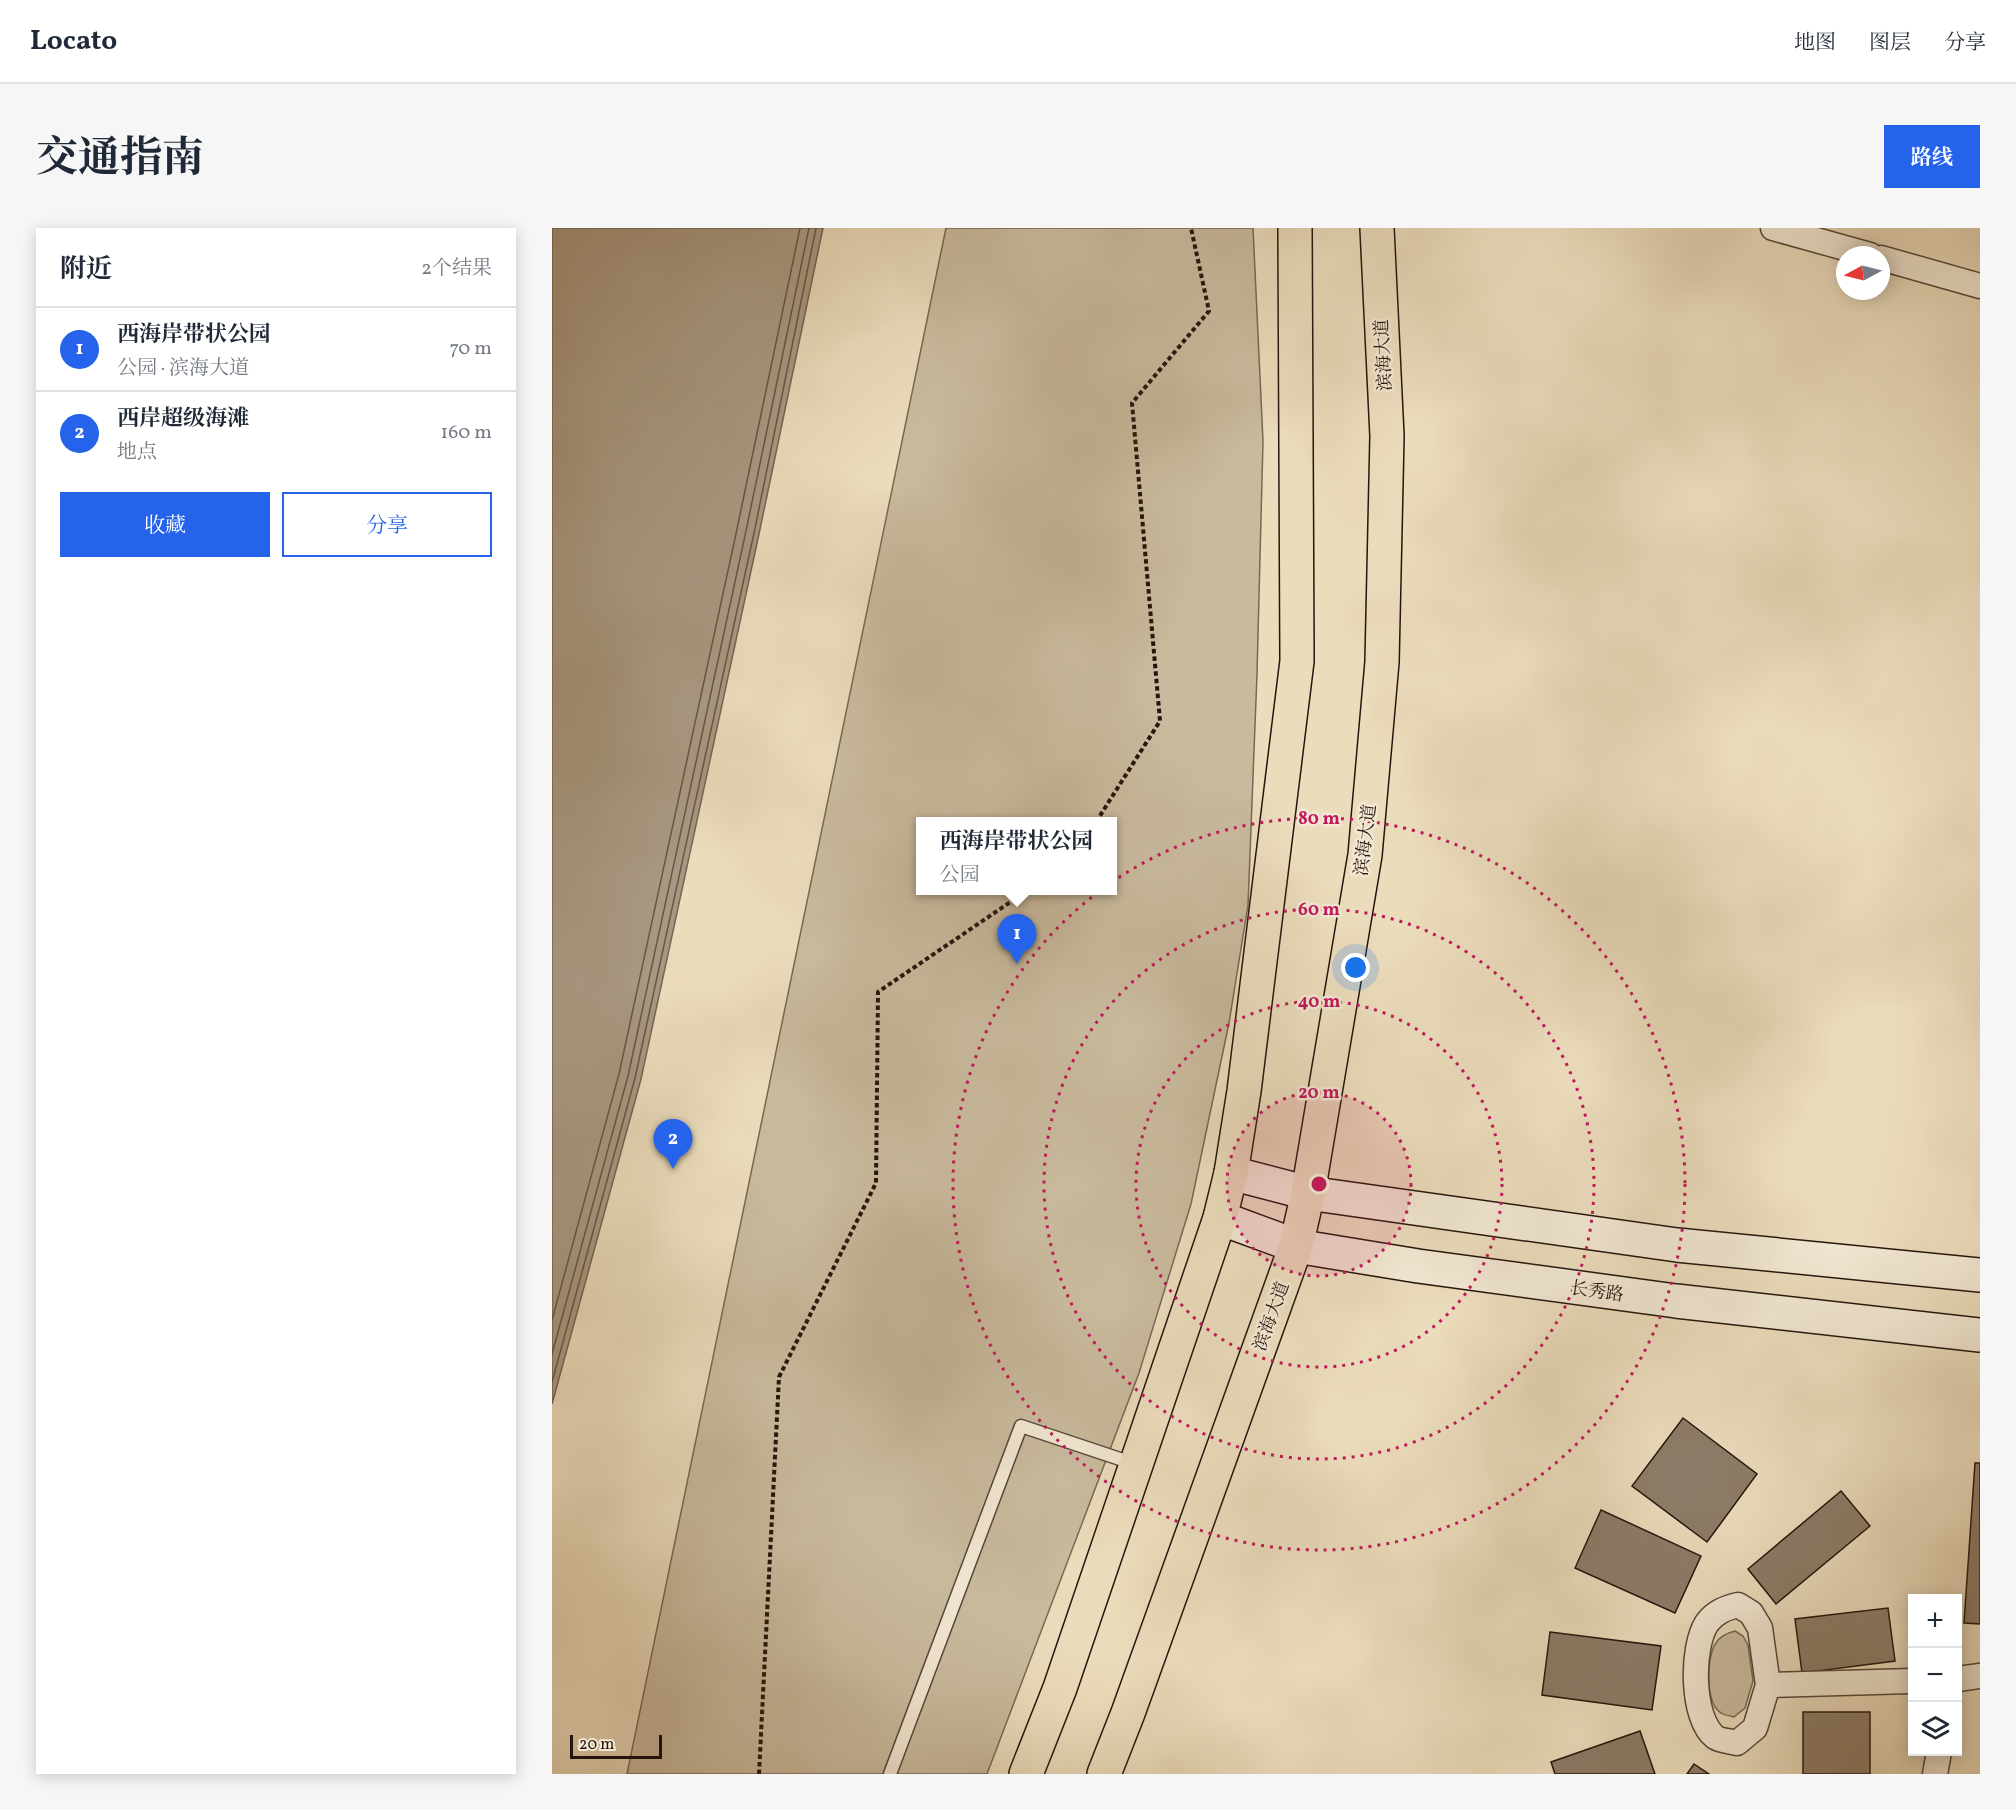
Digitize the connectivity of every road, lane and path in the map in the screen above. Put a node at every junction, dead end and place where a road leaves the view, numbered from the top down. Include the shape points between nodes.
1 (1191, 228) edge
2 (1295, 228) edge
3 (1377, 228) edge
4 (1773, 228) edge
5 (1838, 246) edge
6 (1890, 261) edge
7 (1980, 286) edge
8 (1099, 817) edge
9 (1022, 895) edge
10 (1231, 1173) junction
11 (1308, 1193) junction
12 (1220, 1218) junction
13 (1296, 1246) junction
14 (1980, 1275) edge
15 (1980, 1335) edge
16 (1136, 1464) junction
17 (1980, 1676) edge
18 (1962, 1679) edge
19 (1908, 1682) edge
20 (1768, 1685) junction
21 (1939, 1756) edge
22 (759, 1774) edge
23 (890, 1774) edge
24 (1026, 1774) edge
25 (1104, 1774) edge
26 (1935, 1774) edge

1 - 8 path via 1209,311 1132,403 1160,721
2 - 10 highway via 1297,661
3 - 11 highway, 滨海大道 via 1387,436 1382,662 1365,855
4 - 5 street
6 - 7 street
9 - 22 path via 878,992 876,1183 779,1377
10 - 11 main road
10 - 12 highway
11 - 13 highway, 滨海大道
11 - 14 main road via 1677,1245
12 - 13 main road, 长秀路
12 - 16 highway
13 - 15 main road, 长秀路 via 1676,1301
13 - 25 highway, 滨海大道
16 - 23 lane via 1021,1426
16 - 24 highway via 1060,1688
17 - 18 street
19 - 20 street
20 - 20 street via 1755,1728 1737,1743 1717,1739 1706,1728 1698,1706 1697,1648 1707,1623 1724,1608 1738,1605 1751,1613 1760,1628
21 - 26 street

